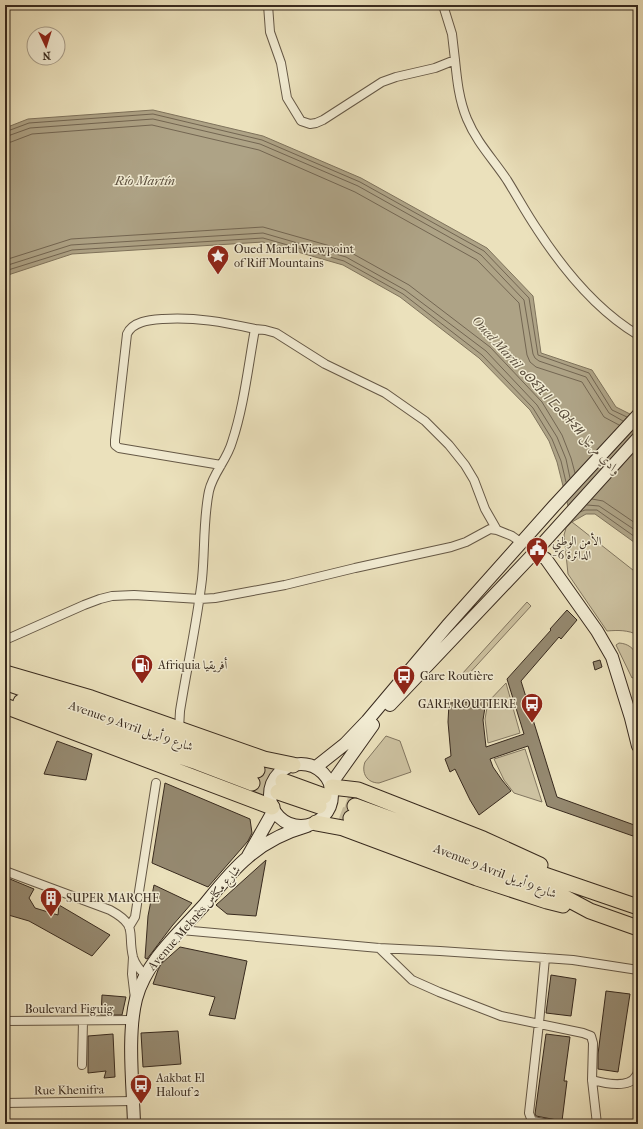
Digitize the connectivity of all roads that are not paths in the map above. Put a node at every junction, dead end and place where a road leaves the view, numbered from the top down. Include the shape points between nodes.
1 (268, 5) edge
2 (443, 5) edge
3 (455, 60) junction
4 (255, 329) junction
5 (638, 335) edge
6 (638, 415) edge
7 (638, 438) edge
8 (221, 465) junction
9 (496, 530) junction
10 (522, 543) junction
11 (535, 552) junction
12 (200, 599) junction
13 (5, 640) edge
14 (5, 673) edge
15 (5, 682) edge
16 (5, 696) edge
17 (5, 706) edge
18 (179, 729) junction
19 (638, 746) edge
20 (292, 765) junction
21 (316, 767) junction
22 (156, 782) dead end
23 (281, 786) tunnel mouth
24 (326, 793) junction
25 (273, 808) junction
26 (311, 825) junction
27 (248, 857) junction
28 (5, 871) edge
29 (585, 889) junction
30 (638, 907) edge
31 (590, 911) junction
32 (129, 927) junction
33 (638, 928) edge
34 (181, 930) junction
35 (379, 948) junction
36 (133, 956) junction
37 (545, 958) junction
38 (638, 970) edge
39 (145, 975) junction
40 (136, 1002) junction
41 (134, 1020) junction
42 (5, 1021) edge
43 (83, 1021) junction
44 (539, 1023) junction
45 (82, 1065) dead end
46 (638, 1067) edge
47 (592, 1080) junction
48 (134, 1101) junction
49 (5, 1103) edge
50 (134, 1124) edge
51 (551, 1124) edge
52 (597, 1124) edge

1 - 3 street via 270,32 281,63 287,98 298,118 304,123 323,120 382,82
2 - 3 street via 452,34
3 - 5 street via 462,107 472,130 490,159 506,178 536,229 584,290 618,323
4 - 8 street via 233,441
4 - 8 street via 218,321 180,318 140,323 132,327 127,334 115,446
4 - 9 street via 276,333 325,364 385,392 425,421 465,464
6 - 10 street
7 - 11 street
8 - 12 street via 208,492
9 - 10 street
9 - 12 street via 490,529 452,547 285,585
10 - 21 street via 447,626 367,722
11 - 19 street via 546,559 597,631 612,657
11 - 24 street via 368,730
12 - 13 street via 112,596 84,605
12 - 18 street
14 - 18 highway via 91,698
15 - 16 highway, Avenue 9 Avril شارع 9 أبريل via 169,738 254,777 197,762
17 - 25 highway
18 - 20 highway via 264,759
20 - 21 street
20 - 25 street via 282,770 274,780 270,792
21 - 24 street via 327,777
22 - 32 street via 135,917
23 - 24 highway
24 - 26 street via 333,797 330,809 322,819
24 - 29 highway via 358,790 483,839
25 - 26 street via 288,824
25 - 27 street, Avenue Meknès شارع مكناس
26 - 27 street, Avenue Meknès شارع مكناس via 277,838
26 - 31 highway via 343,828 477,878 547,901
27 - 34 street, Avenue Meknès شارع مكناس
28 - 32 street via 110,910 121,916
29 - 30 highway, Avenue 9 Avril شارع 9 أبريل
29 - 31 highway, Avenue 9 Avril شارع 9 أبريل via 466,847 353,812 562,896
31 - 33 highway, Avenue 9 Avril شارع 9 أبريل
32 - 36 street
34 - 35 street
34 - 39 street, Avenue Meknès شارع مكناس
35 - 37 street
35 - 44 street via 412,980 501,1016
36 - 39 street
36 - 40 street via 132,974
37 - 38 street
37 - 44 street
39 - 40 street, Avenue Meknès شارع مكناس
40 - 41 street, Avenue Meknès شارع مكناس
41 - 43 street, Boulevard Figuig
41 - 48 street, Avenue Meknès شارع مكناس
42 - 43 street, Boulevard Figuig
43 - 45 street
44 - 47 street via 591,1036
44 - 51 street via 529,1113 532,1121
46 - 47 street via 637,1076 623,1083 608,1084
47 - 52 street
48 - 49 street, Rue Khenifra
48 - 50 street, Avenue Meknès شارع مكناس

